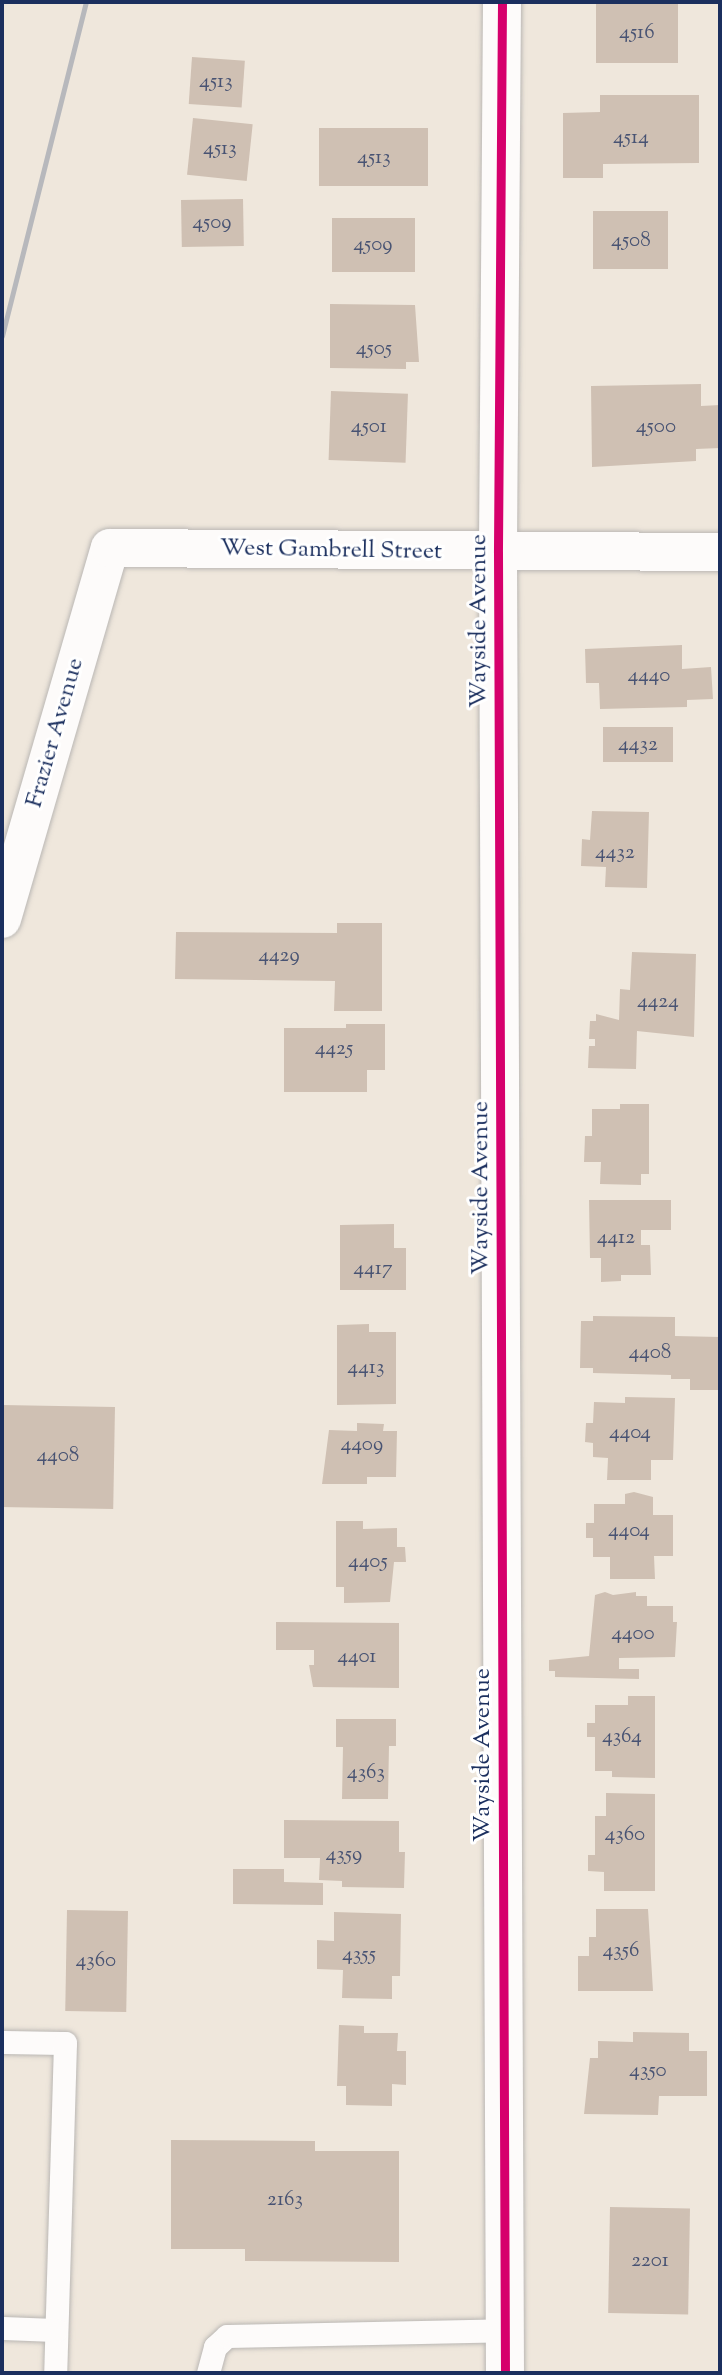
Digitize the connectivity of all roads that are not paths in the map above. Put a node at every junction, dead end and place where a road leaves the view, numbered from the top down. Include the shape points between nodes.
1 (502, 2) edge
2 (110, 548) joint
3 (720, 552) edge
4 (498, 553) junction
5 (2, 919) edge
6 (2, 2042) edge
7 (2, 2328) edge
8 (56, 2330) junction
9 (506, 2330) junction
10 (55, 2373) edge
11 (208, 2373) edge
12 (505, 2373) edge

1 - 4 street, Wayside Avenue
2 - 4 street, West Gambrell Street
2 - 5 street, Frazier Avenue
3 - 4 street, West Gambrell Street
4 - 9 street, Wayside Avenue
6 - 8 lane via 65,2043
7 - 8 lane
8 - 10 lane
9 - 11 lane via 227,2336 215,2347
9 - 12 street, Wayside Avenue

